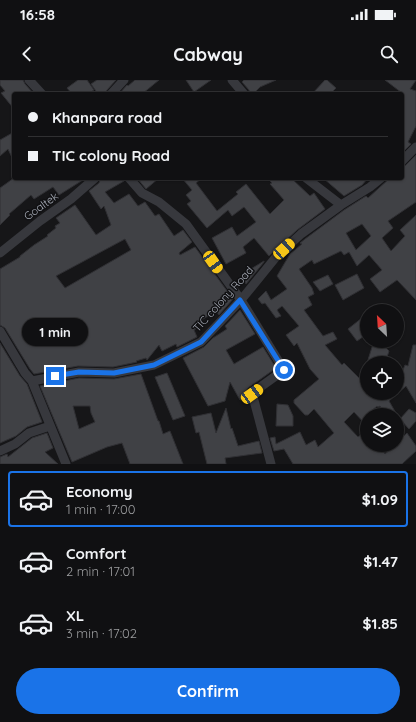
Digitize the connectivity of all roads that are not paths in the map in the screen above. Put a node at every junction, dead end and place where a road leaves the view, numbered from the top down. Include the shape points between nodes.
1 (29, 80) edge
2 (124, 80) edge
3 (232, 80) edge
4 (40, 92) edge
5 (113, 92) edge
6 (242, 92) edge
7 (416, 147) edge
8 (404, 159) edge
9 (93, 180) edge
10 (131, 180) edge
11 (309, 180) edge
12 (379, 180) edge
13 (341, 205) junction
14 (0, 253) edge
15 (240, 300) junction
16 (0, 331) edge
17 (32, 381) junction
18 (50, 426) junction
19 (0, 451) edge
20 (66, 464) edge
21 (271, 464) edge

1 - 4 street
2 - 5 street
3 - 6 street
7 - 8 street
9 - 14 street, Goaltek
10 - 15 street via 142,194 159,202 186,224
11 - 13 street
12 - 13 street, TIC colony Road
13 - 15 street, TIC colony Road via 276,256
15 - 17 street, TIC colony Road via 201,342 154,365 114,373 79,372
15 - 21 street via 284,370 252,394
16 - 17 street
17 - 18 street
18 - 19 street via 29,433
18 - 20 street

